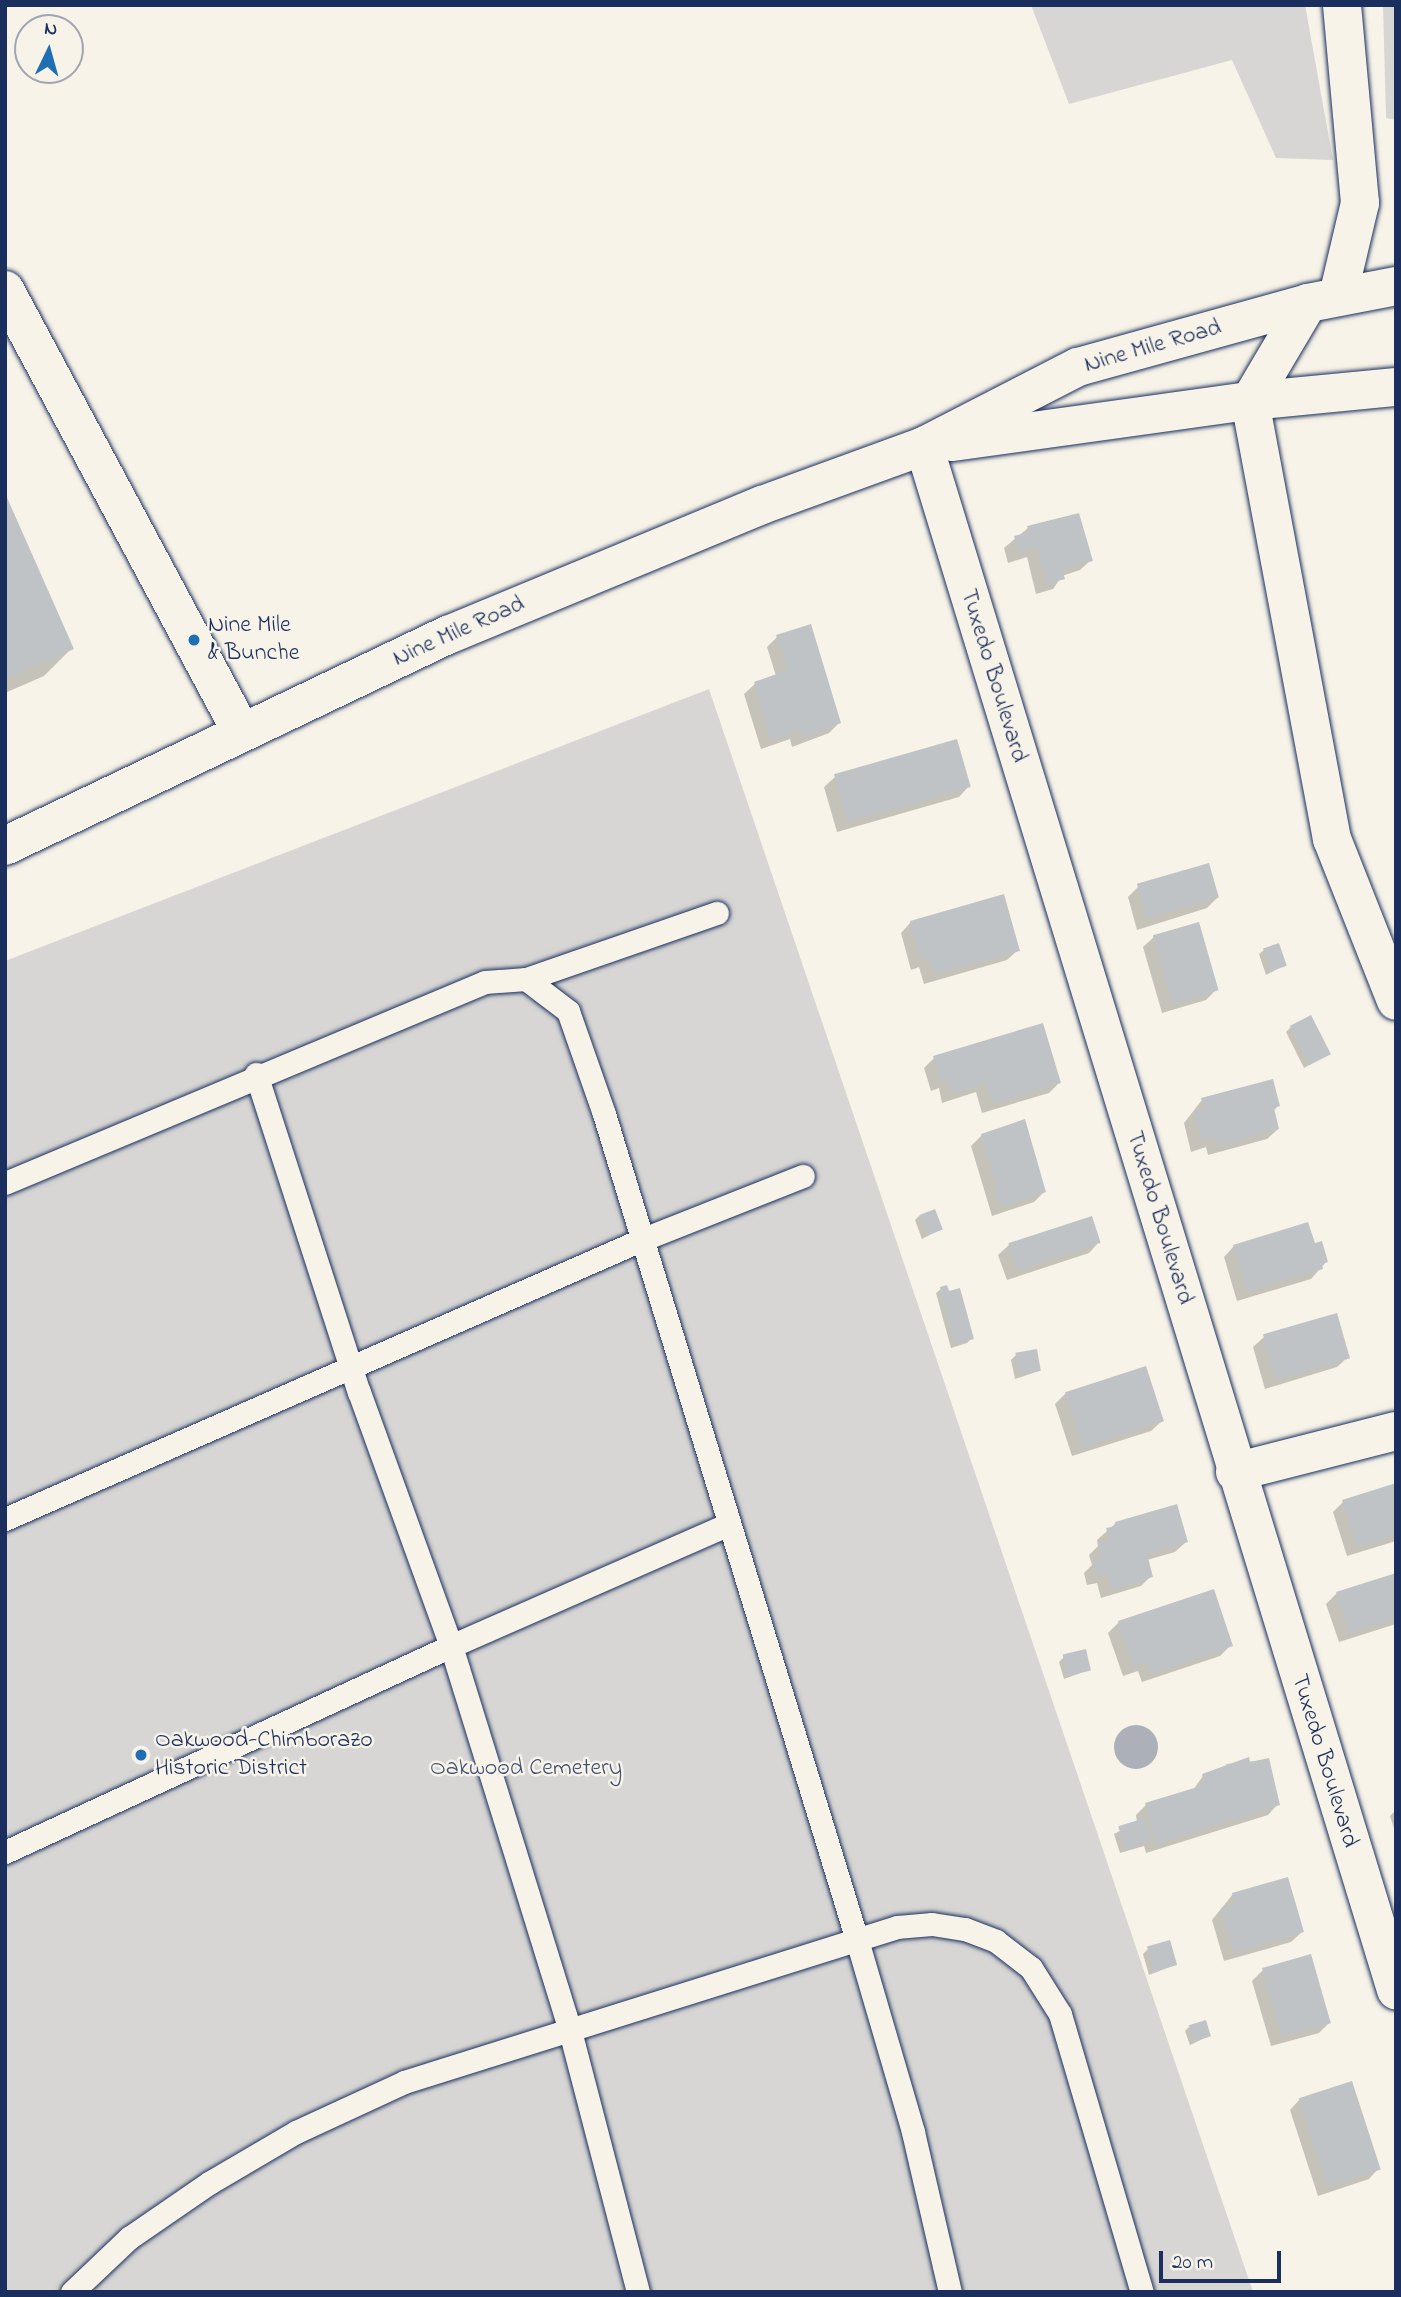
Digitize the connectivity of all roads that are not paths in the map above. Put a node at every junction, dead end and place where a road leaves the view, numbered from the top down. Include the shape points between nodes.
1 (1342, 5) edge
2 (1396, 286) edge
3 (5, 290) edge
4 (1323, 299) junction
5 (1396, 387) edge
6 (1250, 401) junction
7 (924, 446) junction
8 (242, 733) junction
9 (5, 846) edge
10 (717, 913) dead end
11 (526, 979) junction
12 (1396, 1001) edge
13 (256, 1074) junction
14 (803, 1176) dead end
15 (5, 1183) edge
16 (641, 1241) junction
17 (353, 1368) junction
18 (1396, 1431) edge
19 (1235, 1472) junction
20 (5, 1519) edge
21 (727, 1525) junction
22 (451, 1646) junction
23 (5, 1852) edge
24 (857, 1940) junction
25 (1396, 1990) edge
26 (569, 2027) junction
27 (72, 2292) edge
28 (638, 2292) edge
29 (950, 2292) edge
30 (1142, 2292) edge

1 - 4 main road via 1360,203
2 - 4 main road, Nine Mile Road
3 - 8 main road
4 - 6 main road
4 - 7 main road, Nine Mile Road via 1078,367
5 - 6 main road, Nine Mile Road
6 - 7 main road, Nine Mile Road
6 - 12 main road via 1332,839
7 - 8 main road, Nine Mile Road via 605,568 448,635
7 - 19 main road, Tuxedo Boulevard
8 - 9 main road, Nine Mile Road
10 - 11 lane
11 - 13 lane via 485,982
11 - 16 lane via 568,1011
13 - 15 lane
13 - 17 lane
14 - 16 lane
16 - 17 lane
16 - 21 lane
17 - 20 lane
17 - 22 lane
18 - 19 main road
19 - 25 main road, Tuxedo Boulevard
21 - 22 lane
21 - 24 lane
22 - 23 lane
22 - 26 lane
24 - 26 lane
24 - 29 lane via 927,2182
24 - 30 lane via 897,1927 932,1924 965,1929 996,1941 1031,1968 1060,2014
26 - 27 lane via 404,2082 296,2132 129,2238
26 - 28 lane

